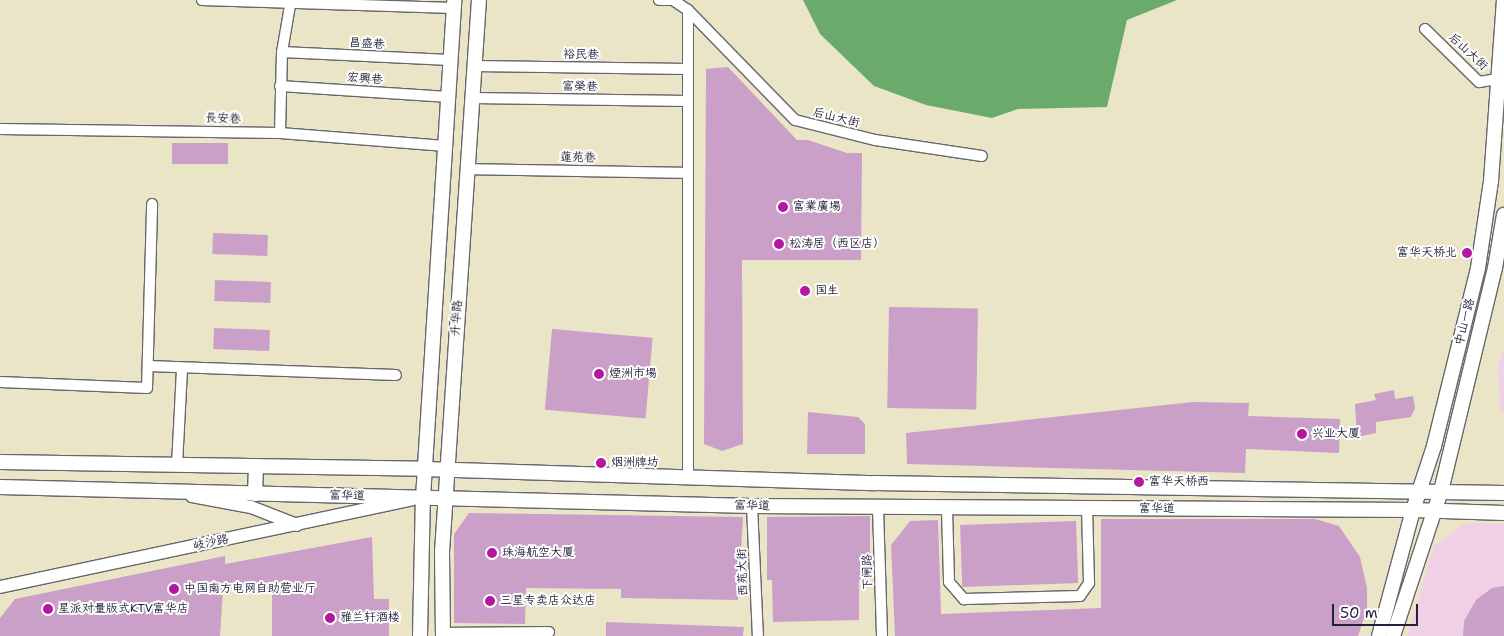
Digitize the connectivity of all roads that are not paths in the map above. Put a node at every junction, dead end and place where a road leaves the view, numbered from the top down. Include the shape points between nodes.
1 (202, 0) edge
2 (479, 0) edge
3 (659, 0) edge
4 (673, 0) edge
5 (1504, 2) edge
6 (291, 3) edge
7 (454, 4) edge
8 (688, 10) junction
9 (1425, 29) dead end
10 (282, 52) junction
11 (450, 60) junction
12 (474, 66) junction
13 (688, 70) junction
14 (1498, 78) junction
15 (280, 86) junction
16 (449, 97) junction
17 (472, 98) junction
18 (688, 101) junction
19 (0, 129) edge
20 (280, 133) junction
21 (445, 146) junction
22 (982, 156) dead end
23 (467, 169) junction
24 (688, 173) junction
25 (152, 204) dead end
26 (1504, 215) edge
27 (148, 366) junction
28 (182, 368) junction
29 (396, 376) dead end
30 (0, 382) edge
31 (0, 462) edge
32 (177, 465) junction
33 (256, 466) junction
34 (424, 469) junction
35 (447, 470) junction
36 (688, 477) junction
37 (0, 488) edge
38 (1418, 490) junction
39 (1441, 491) junction
40 (170, 492) junction
41 (1504, 492) edge
42 (255, 494) junction
43 (423, 498) junction
44 (446, 498) junction
45 (752, 506) junction
46 (878, 508) junction
47 (947, 509) junction
48 (1088, 509) junction
49 (1412, 510) junction
50 (1432, 512) junction
51 (1504, 513) edge
52 (297, 525) junction
53 (0, 587) edge
54 (549, 632) dead end
55 (443, 634) edge
56 (420, 636) edge
57 (758, 636) edge
58 (882, 636) edge
59 (1379, 636) edge
60 (1392, 636) edge

1 - 6 street
2 - 12 main road, 升华路
3 - 4 street
4 - 8 street, 后山大街
5 - 14 main road, 中山一路
6 - 7 street
6 - 10 street
7 - 11 main road, 升华路
8 - 13 street
8 - 22 street, 后山大街 via 795,120 875,140
9 - 14 street, 后山大街 via 1479,82
10 - 11 street, 昌盛巷
10 - 15 street
11 - 16 main road, 升华路
12 - 13 street, 裕民巷
12 - 17 main road, 升华路
13 - 18 street
14 - 38 main road, 中山一路 via 1491,181 1478,268 1434,446
15 - 16 street, 宏興巷
15 - 20 street
16 - 21 main road, 升华路
17 - 18 street, 富榮巷
17 - 23 main road, 升华路
18 - 24 street
19 - 20 street, 長安巷
20 - 21 street, 長安巷
21 - 34 main road, 升华路
23 - 24 street, 蓮苑巷
23 - 35 main road, 升华路
24 - 36 street
25 - 27 street
26 - 39 main road, 中山一路 via 1495,268
27 - 28 street
27 - 30 street via 147,388
28 - 29 street
28 - 32 street
31 - 32 main road, 富华道
32 - 33 main road, 富华道
33 - 34 main road, 富华道
33 - 42 main road
34 - 35 main road, 富华道
34 - 43 main road, 升华路
35 - 36 main road, 富华道
35 - 44 main road, 升华路
36 - 38 main road, 富华道
37 - 40 main road, 富华道
38 - 39 main road, 富华道
38 - 49 main road, 中山一路
39 - 41 main road, 富华道
39 - 50 main road, 中山一路
40 - 42 main road, 富华道
40 - 52 street via 251,507
42 - 43 main road, 富华道
43 - 44 main road, 富华道
43 - 52 street, 岐沙路
43 - 56 main road, 升华路
44 - 45 main road, 富华道
44 - 55 main road, 升华路
45 - 46 main road, 富华道
45 - 57 street, 西苑大街
46 - 47 main road, 富华道
46 - 58 street, 下闸路
47 - 48 main road, 富华道
47 - 48 street via 949,582 964,599 1080,596 1089,583
48 - 49 main road, 富华道
49 - 50 main road, 富华道
49 - 59 main road, 中山一路
50 - 51 main road, 富华道
50 - 60 main road, 中山一路
52 - 53 street, 岐沙路
54 - 55 street

